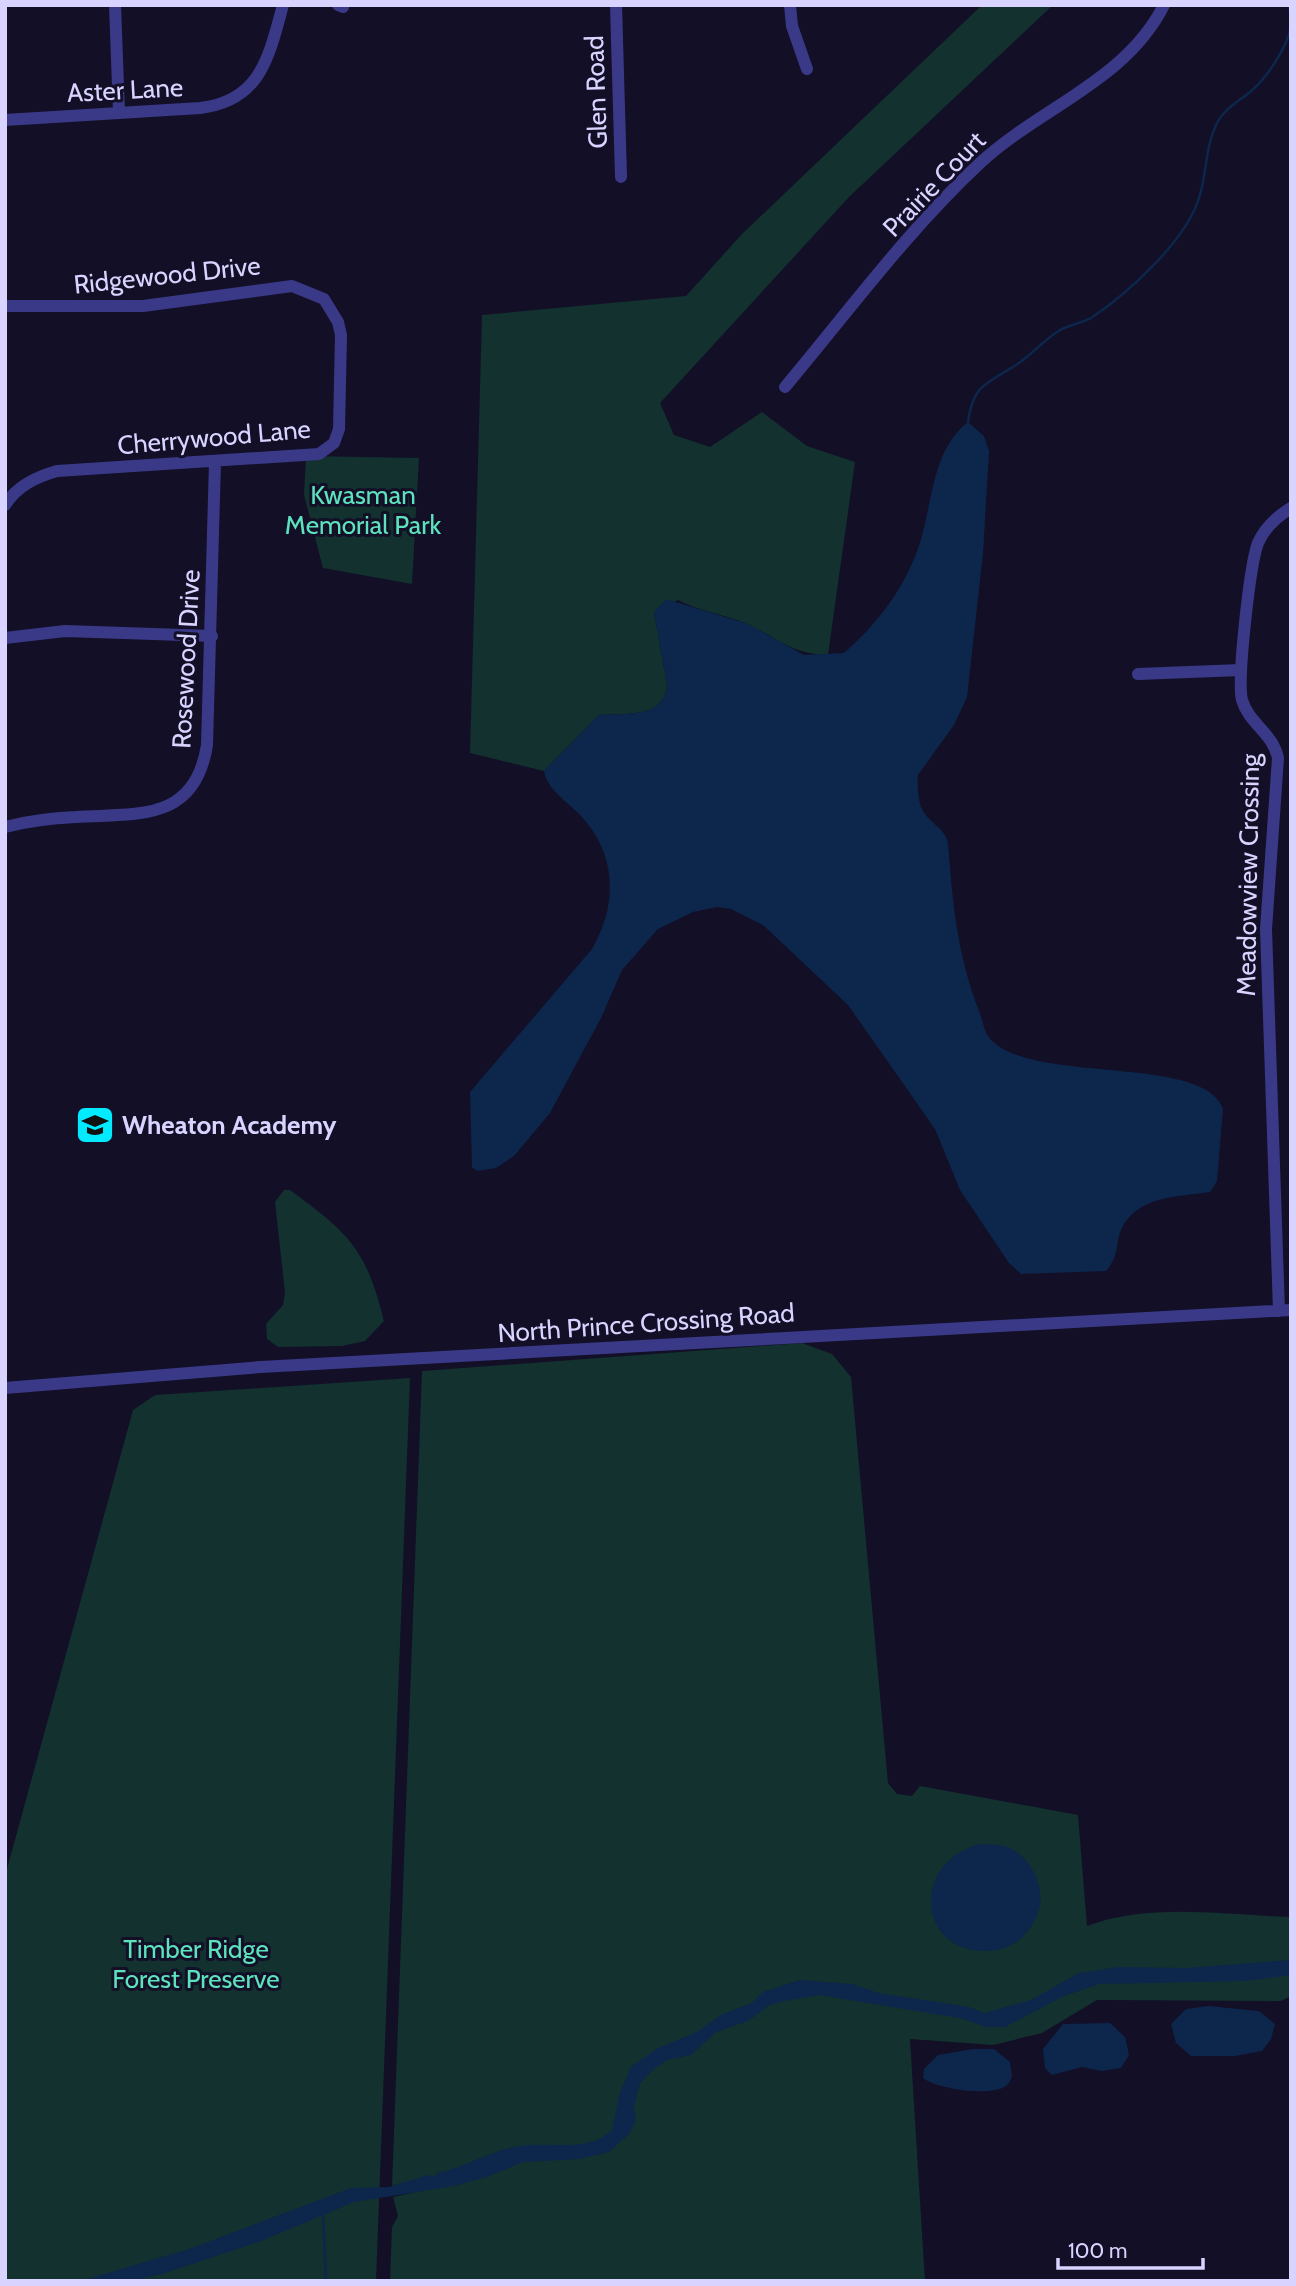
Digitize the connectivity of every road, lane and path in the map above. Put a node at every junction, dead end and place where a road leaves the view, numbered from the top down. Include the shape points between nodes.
1 (115, 5) edge
2 (283, 5) edge
3 (616, 5) edge
4 (790, 5) edge
5 (1164, 5) edge
6 (807, 69) dead end
7 (119, 113) junction
8 (5, 120) edge
9 (621, 177) dead end
10 (328, 304) joint
11 (5, 306) edge
12 (785, 387) dead end
13 (215, 462) junction
14 (5, 505) edge
15 (1291, 508) edge
16 (212, 636) junction
17 (5, 638) edge
18 (1241, 670) junction
19 (1138, 674) dead end
20 (5, 827) edge
21 (1285, 1311) edge
22 (5, 1388) edge

1 - 7 street
2 - 7 street, Aster Lane via 266,64 244,91 211,107
3 - 9 street, Glen Road
4 - 6 street
5 - 12 street, Prairie Court via 1138,42 1102,77 1010,139 959,183
7 - 8 street, Aster Lane
10 - 11 street, Ridgewood Drive via 306,289 284,286 143,306
10 - 13 street, Cherrywood Lane via 341,335 339,429 334,443 313,456
13 - 14 street, Cherrywood Lane via 57,471 28,482
13 - 16 street, Rosewood Drive
15 - 18 street, Meadowview Crossing via 1267,526 1257,547
16 - 17 street via 65,631
16 - 20 street, Rosewood Drive via 207,745 191,788 164,808 145,814 53,818
18 - 19 street
18 - 21 street, Meadowview Crossing via 1241,696 1247,713 1271,738 1278,758 1266,929
21 - 22 street, North Prince Crossing Road via 261,1367

